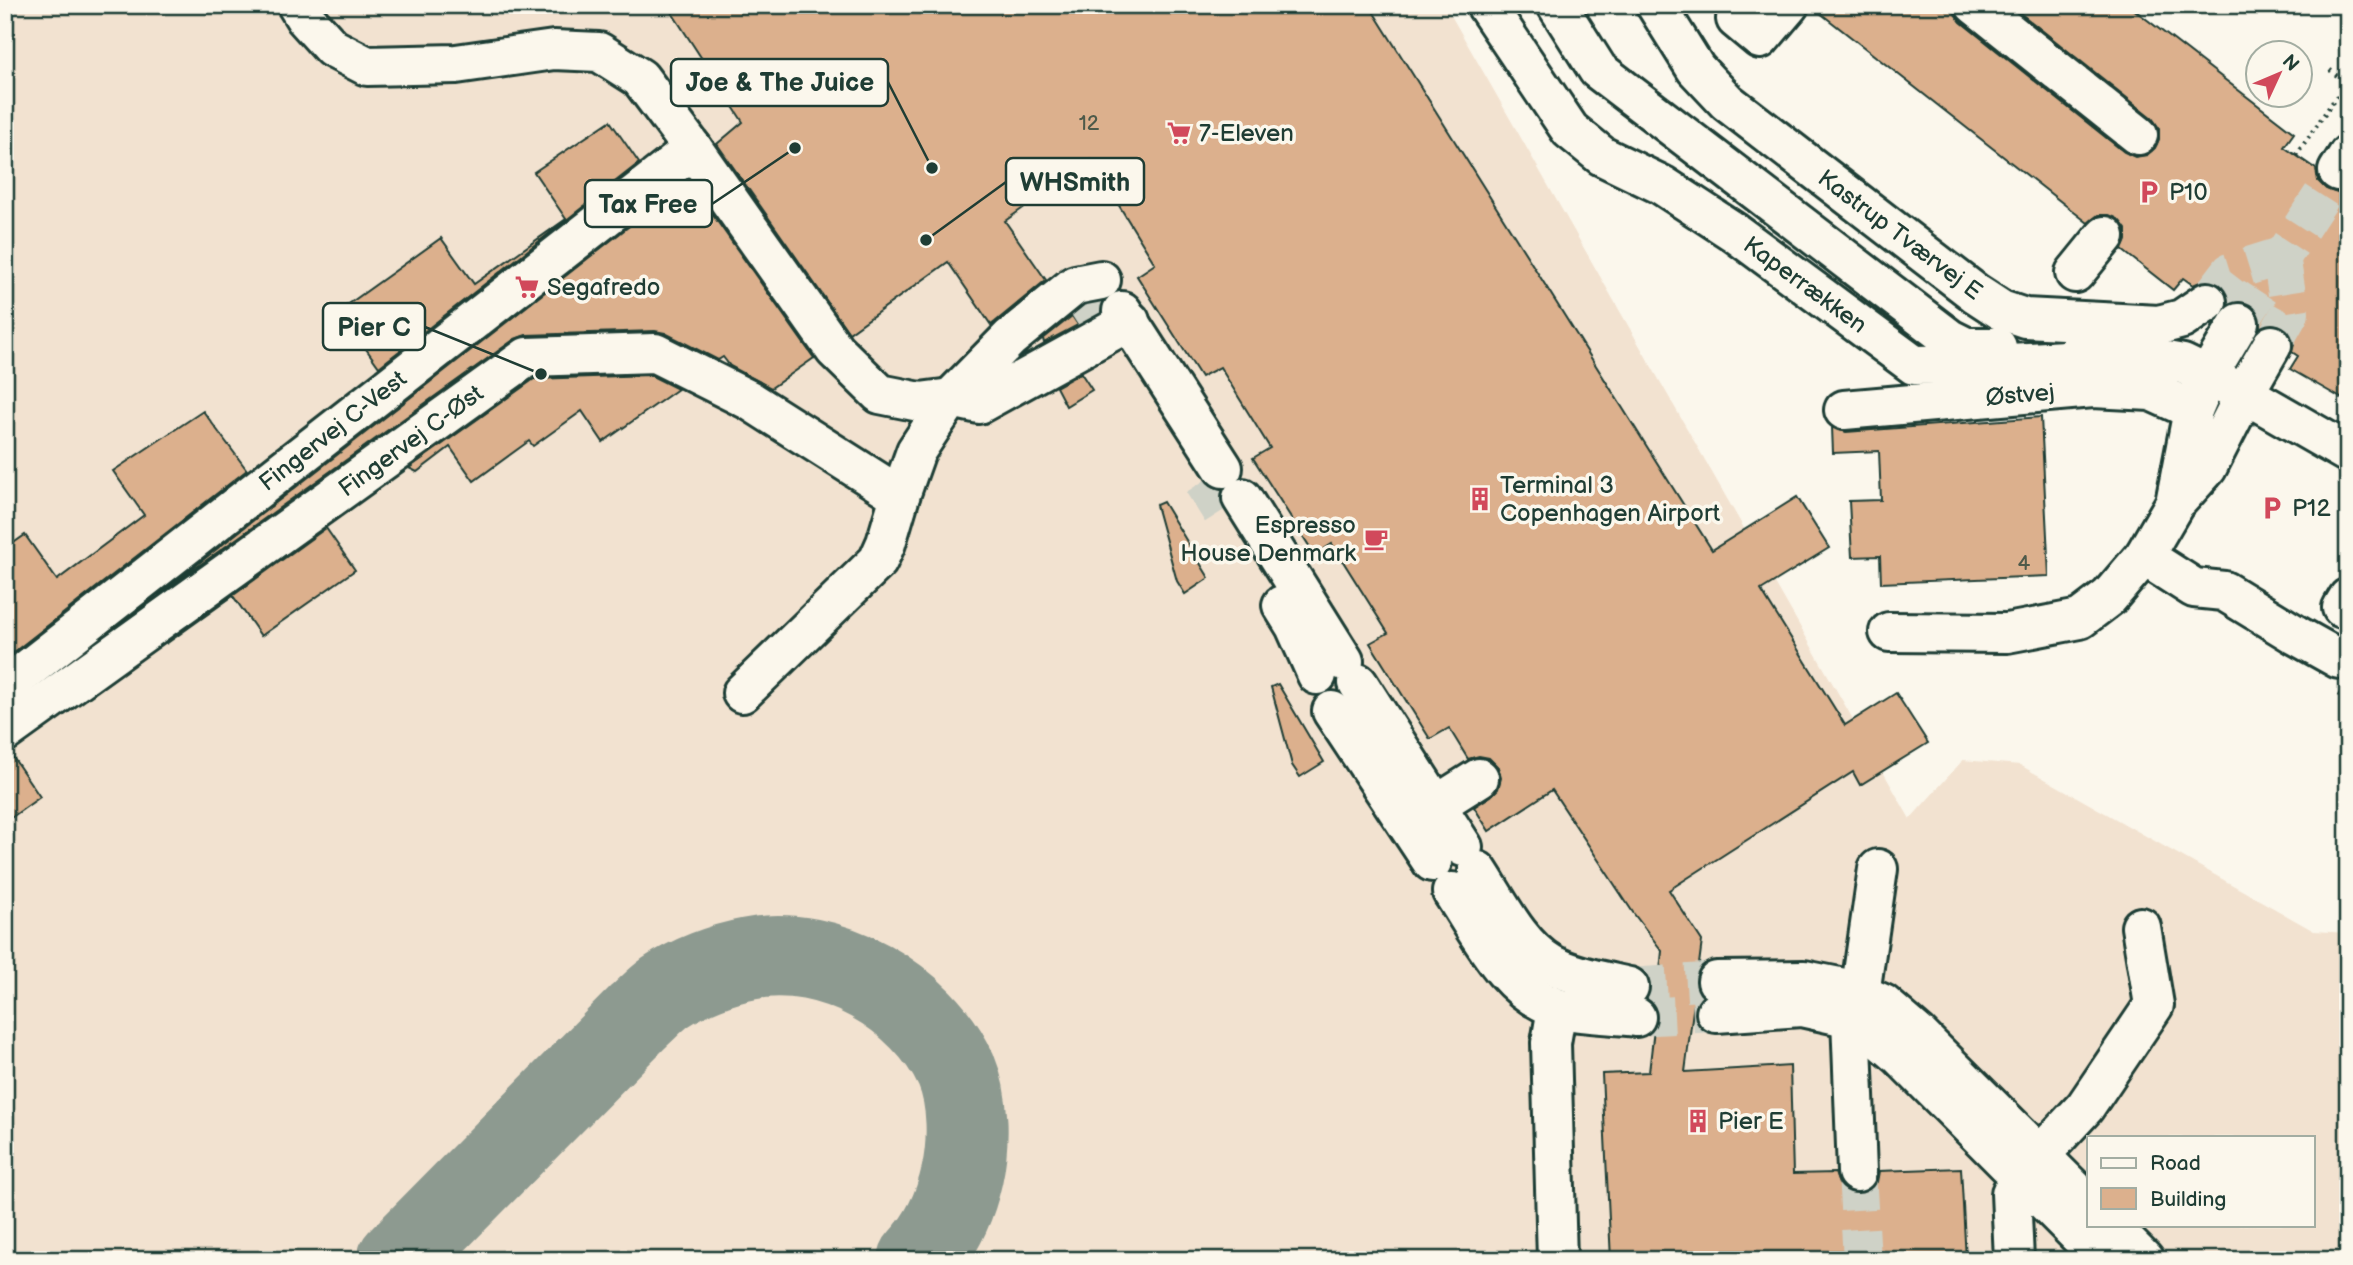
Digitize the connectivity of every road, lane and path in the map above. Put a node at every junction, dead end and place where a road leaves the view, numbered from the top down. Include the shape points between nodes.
1 (297, 5) edge
2 (1486, 5) edge
3 (1557, 5) edge
4 (1656, 5) edge
5 (1789, 5) edge
6 (1975, 5) edge
7 (1736, 19) dead end
8 (2330, 70) dead end
9 (2347, 82) edge
10 (2138, 135) dead end
11 (693, 149) junction
12 (2296, 155) dead end
13 (2105, 236) dead end
14 (2075, 273) dead end
15 (1101, 280) dead end
16 (2207, 302) tunnel mouth
17 (2159, 325) junction
18 (2272, 345) tunnel mouth
19 (2223, 350) junction
20 (2249, 386) junction
21 (951, 398) junction
22 (1843, 410) dead end
23 (2193, 410) junction
24 (2348, 434) edge
25 (2348, 453) edge
26 (900, 496) junction
27 (2175, 503) junction
28 (2144, 556) junction
29 (1889, 632) dead end
30 (2339, 659) dead end
31 (5, 687) edge
32 (742, 693) dead end
33 (1332, 711) dead end
34 (5, 732) edge
35 (1479, 778) dead end
36 (1421, 815) junction
37 (1456, 868) junction
38 (1878, 869) dead end
39 (2141, 927) dead end
40 (1716, 997) tunnel mouth
41 (1856, 1006) junction
42 (1557, 1008) junction
43 (2030, 1167) junction
44 (1857, 1172) tunnel mouth
45 (2087, 1204) edge
46 (2110, 1226) edge
47 (1557, 1260) edge
48 (2014, 1260) edge
49 (2103, 1260) edge
50 (2144, 1260) edge

1 - 11 lane via 332,48 367,66 456,64 554,50 598,52 640,78
2 - 19 lane, Kaperrækken via 1570,130 1602,156 1662,186 1734,232 1914,365 2138,356 2183,364
3 - 17 lane, Kaperrækken via 1598,70 1950,339 1966,347 1983,348 2077,340
4 - 17 lane, Kastrup Tværvej E via 1696,69 1727,102 2001,310 2025,318
5 - 7 lane via 1760,39
6 - 10 lane
8 - 9 path
9 - 12 path
11 - 21 lane via 835,350 880,394 920,402
11 - 31 lane, Fingervej C-Vest
13 - 14 lane
15 - 21 lane via 1075,285 1010,338
16 - 17 lane, Kastrup Tværvej E via 2182,319
18 - 20 lane
19 - 20 lane, Kaperrækken
19 - 23 lane
20 - 24 lane
20 - 25 lane
20 - 27 lane via 2207,468
21 - 26 lane via 916,451
21 - 36 lane via 979,404 1115,323 1222,490 1295,626 1340,673
22 - 23 lane, Østvej via 2093,388 2151,391
23 - 27 lane
26 - 32 lane via 878,561
26 - 34 lane, Fingervej C-Øst via 749,400 655,353 527,357
27 - 28 lane
28 - 29 lane via 2109,597 2080,619 2007,633
28 - 30 lane via 2272,638 2295,635
33 - 36 lane
35 - 36 lane
36 - 37 lane
37 - 42 lane via 1507,975 1535,998
37 - 42 lane via 1527,945 1551,964 1633,1002
38 - 41 lane
39 - 43 lane via 2154,1004 2085,1107
40 - 41 lane via 1801,1007
41 - 43 lane via 1867,1028
41 - 44 lane
42 - 47 lane via 1551,1043
43 - 45 lane
43 - 48 lane via 2011,1193
43 - 49 lane
46 - 50 lane

